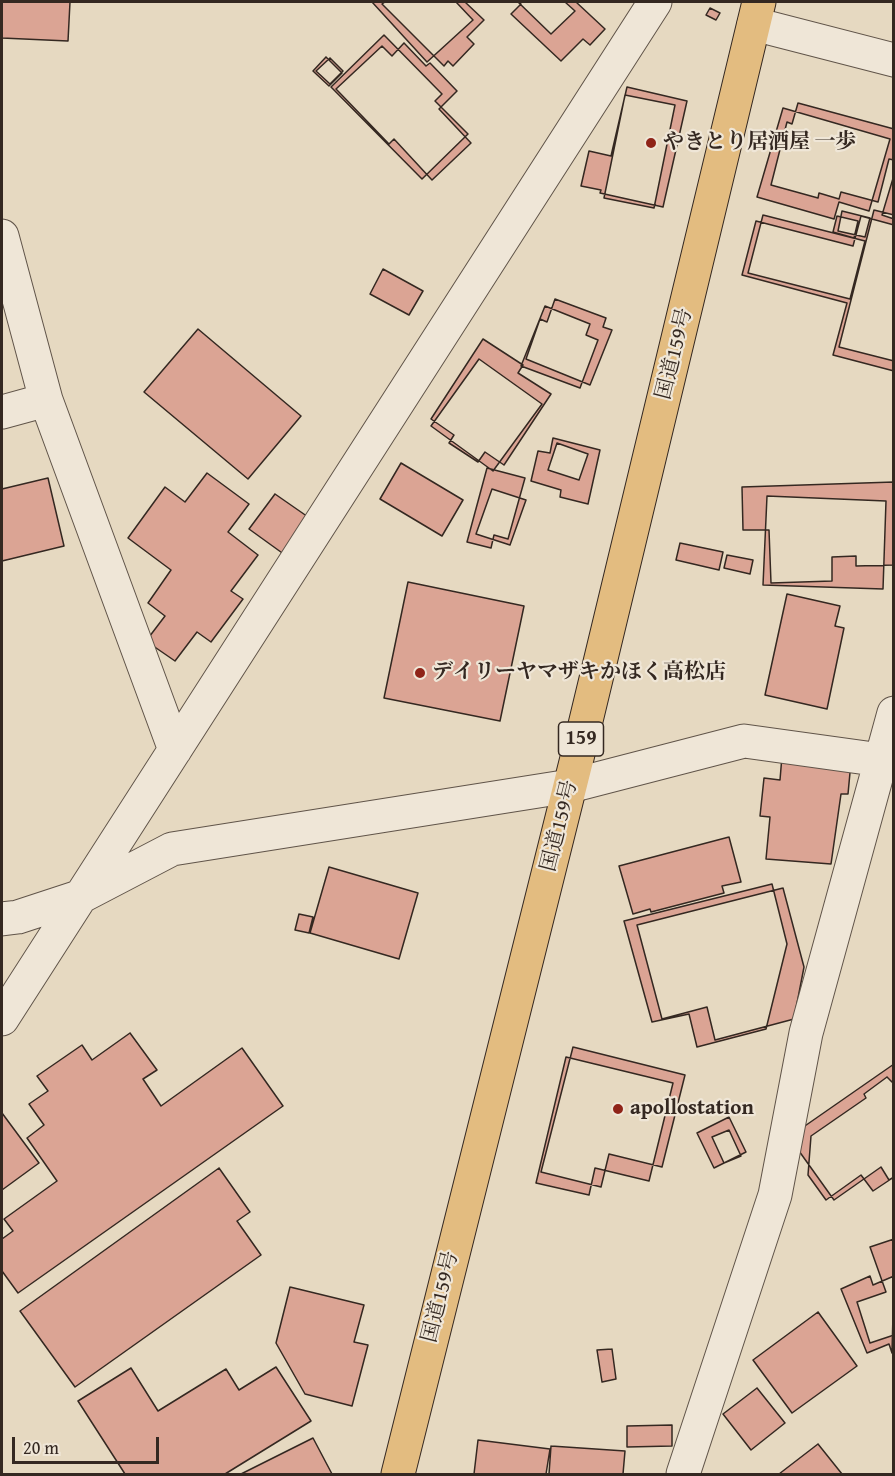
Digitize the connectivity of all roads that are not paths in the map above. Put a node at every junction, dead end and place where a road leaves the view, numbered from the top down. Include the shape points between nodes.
1 (655, 2) edge
2 (757, 13) edge
3 (894, 60) edge
4 (2, 236) edge
5 (46, 400) junction
6 (2, 412) edge
7 (894, 713) edge
8 (176, 750) junction
9 (881, 760) junction
10 (570, 786) junction
11 (82, 896) junction
12 (2, 919) edge
13 (2, 1019) edge
14 (398, 1474) edge
15 (683, 1474) edge

1 - 8 street
2 - 3 street
2 - 10 highway, 国道159号 / 159
4 - 5 street
5 - 6 street
5 - 8 street
7 - 9 street
8 - 11 street
9 - 10 street via 744,741
9 - 15 street via 806,1033 775,1196
10 - 11 street via 172,849
10 - 14 highway, 国道159号 / 159
11 - 12 street
11 - 13 street

